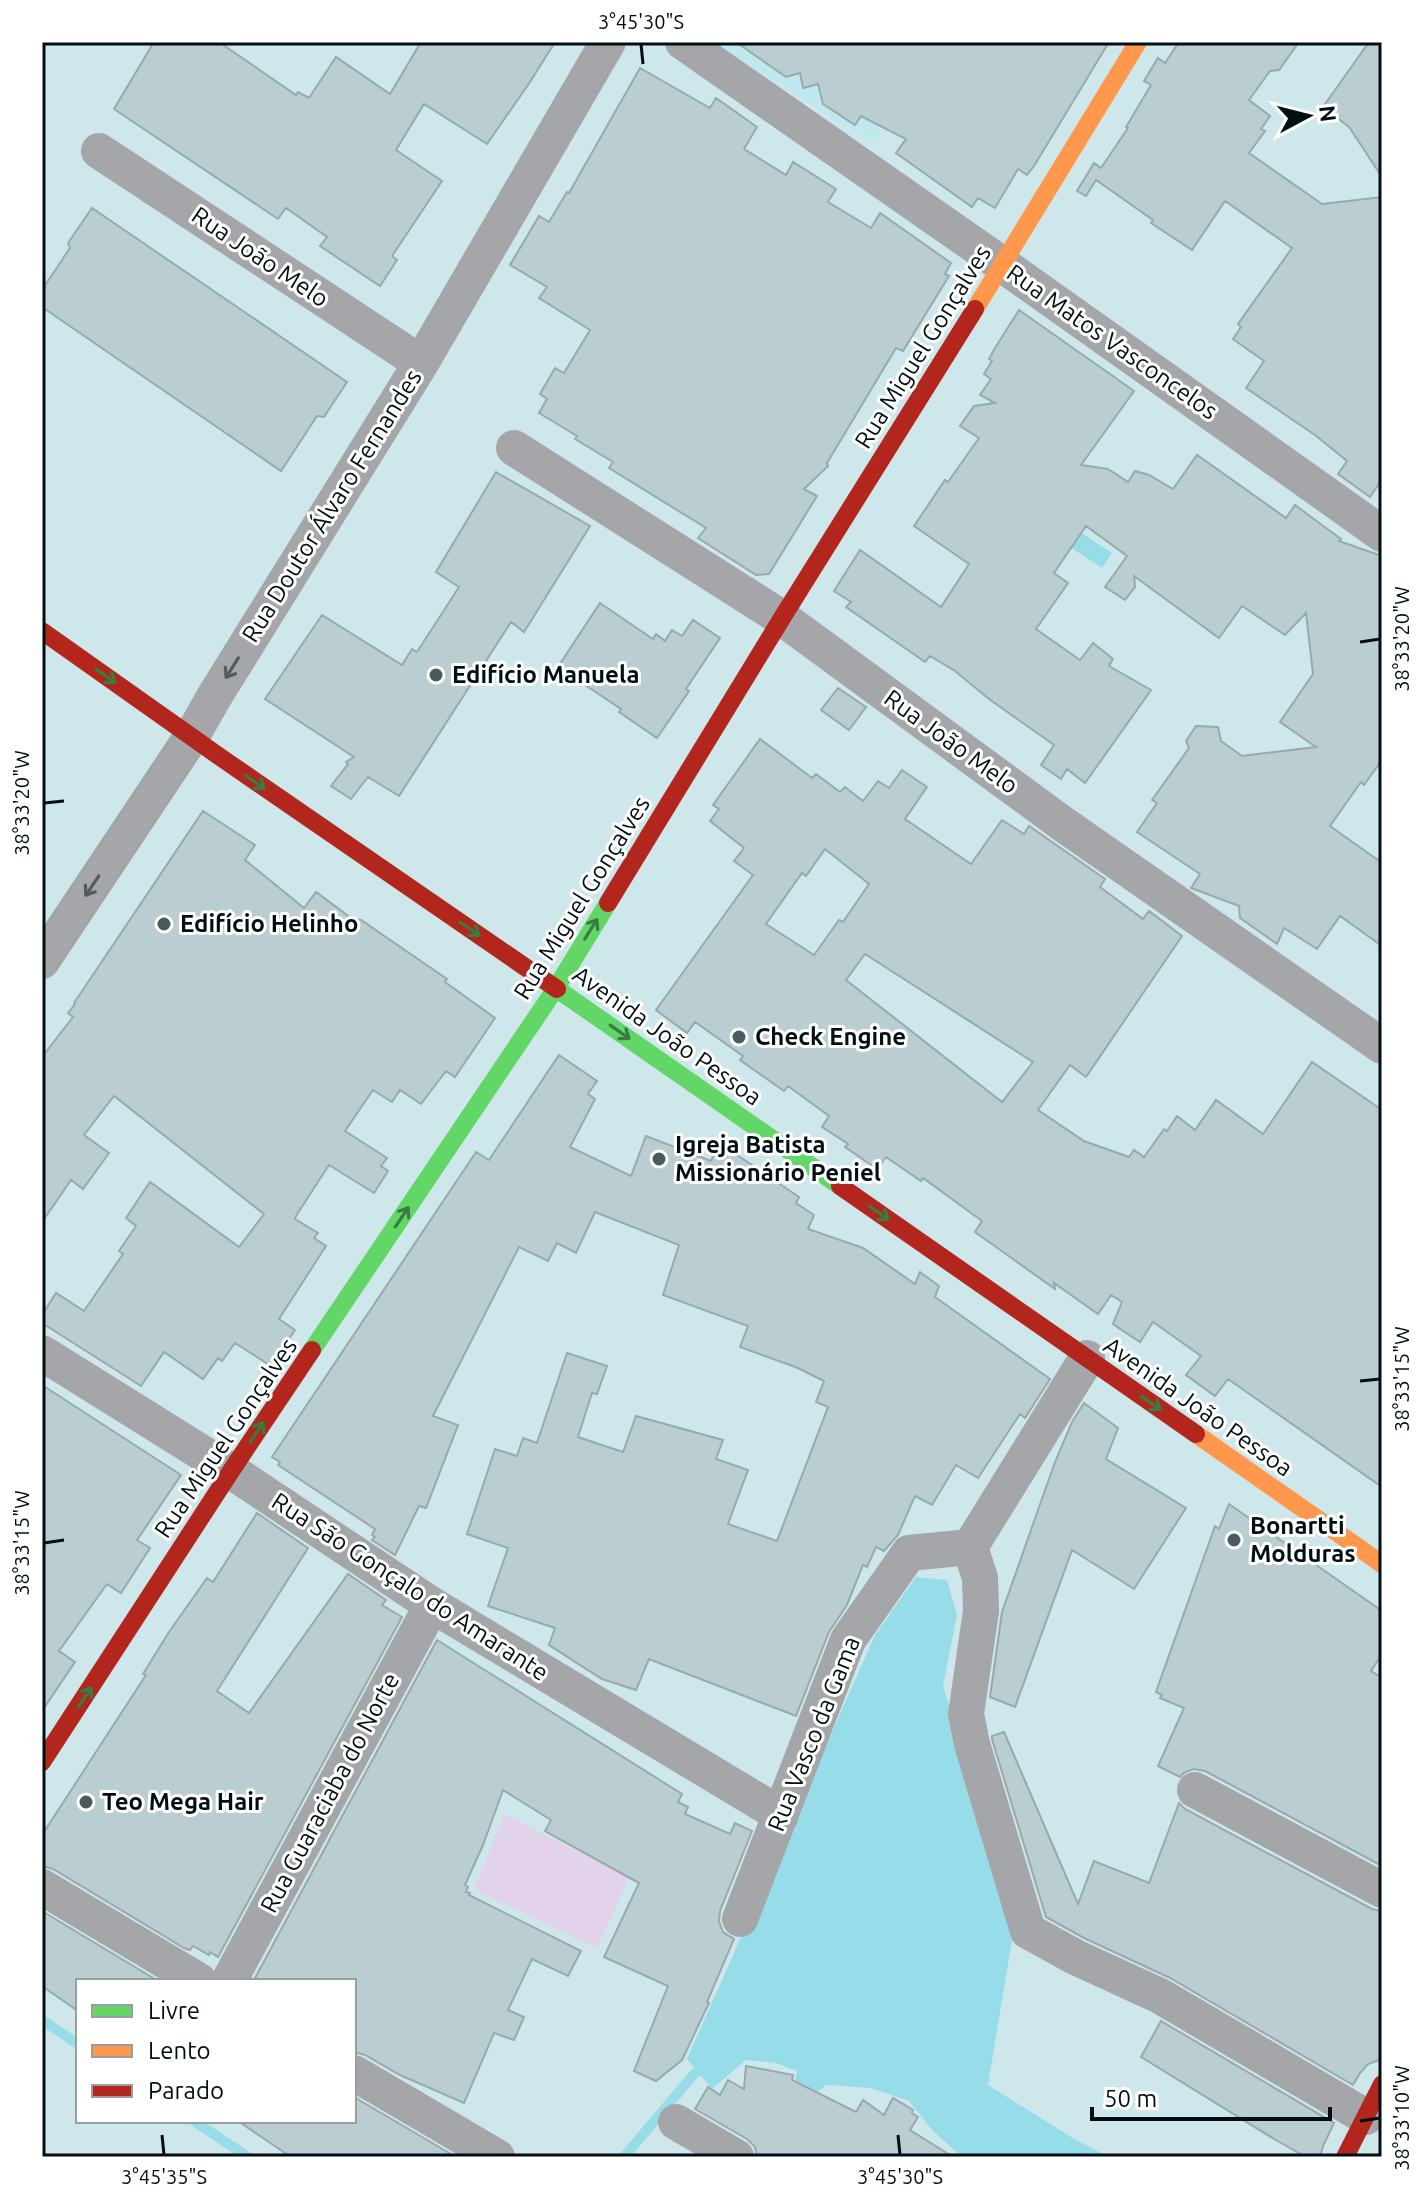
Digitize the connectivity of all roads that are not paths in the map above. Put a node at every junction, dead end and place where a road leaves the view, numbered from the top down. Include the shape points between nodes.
1 (608, 42) edge
2 (683, 42) edge
3 (1138, 42) edge
4 (99, 151) dead end
5 (1003, 265) junction
6 (421, 363) junction
7 (514, 448) dead end
8 (1382, 534) edge
9 (782, 618) junction
10 (42, 631) edge
11 (192, 736) junction
12 (42, 961) edge
13 (556, 988) junction
14 (1382, 1046) edge
15 (42, 1353) edge
16 (1087, 1358) junction
17 (231, 1471) junction
18 (970, 1547) junction
19 (1382, 1564) edge
20 (432, 1605) junction
21 (42, 1762) edge
22 (1195, 1790) dead end
23 (781, 1815) junction
24 (42, 1887) edge
25 (1382, 1890) edge
26 (740, 1919) dead end
27 (196, 1979) edge
28 (230, 1979) edge
29 (356, 2074) edge
30 (1382, 2084) edge
31 (1366, 2117) junction
32 (676, 2122) dead end
33 (497, 2157) edge
34 (736, 2157) edge
35 (1345, 2157) edge

1 - 6 street, Rua Doutor Álvaro Fernandes
2 - 5 street, Rua Matos Vasconcelos
3 - 5 street, Rua Miguel Gonçalves
4 - 6 street, Rua João Melo
5 - 8 street, Rua Matos Vasconcelos
5 - 9 street, Rua Miguel Gonçalves
6 -> 11 street, Rua Doutor Álvaro Fernandes
7 - 9 street, Rua João Melo
13 -> 9 street, Rua Miguel Gonçalves
9 - 14 street, Rua João Melo via 1063,824
10 -> 11 street, Avenida João Pessoa
11 -> 12 street, Rua Doutor Álvaro Fernandes
11 -> 13 street, Avenida João Pessoa
13 -> 16 street, Avenida João Pessoa
17 -> 13 street, Rua Miguel Gonçalves
15 - 17 street, Rua São Gonçalo do Amarante
16 - 18 street
16 -> 19 street, Avenida João Pessoa
17 - 20 street, Rua São Gonçalo do Amarante
21 -> 17 street, Rua Miguel Gonçalves
18 - 23 street, Rua Vasco da Gama via 909,1553 848,1640
18 - 31 street via 980,1578 981,1611 966,1714 1028,1931 1160,1996
20 - 23 street, Rua São Gonçalo do Amarante
20 - 28 street, Rua Guaraciaba do Norte
22 - 25 street
23 - 26 street, Rua Vasco da Gama
24 - 27 street
29 - 33 street
30 - 31 street
31 - 35 street
32 - 34 street

